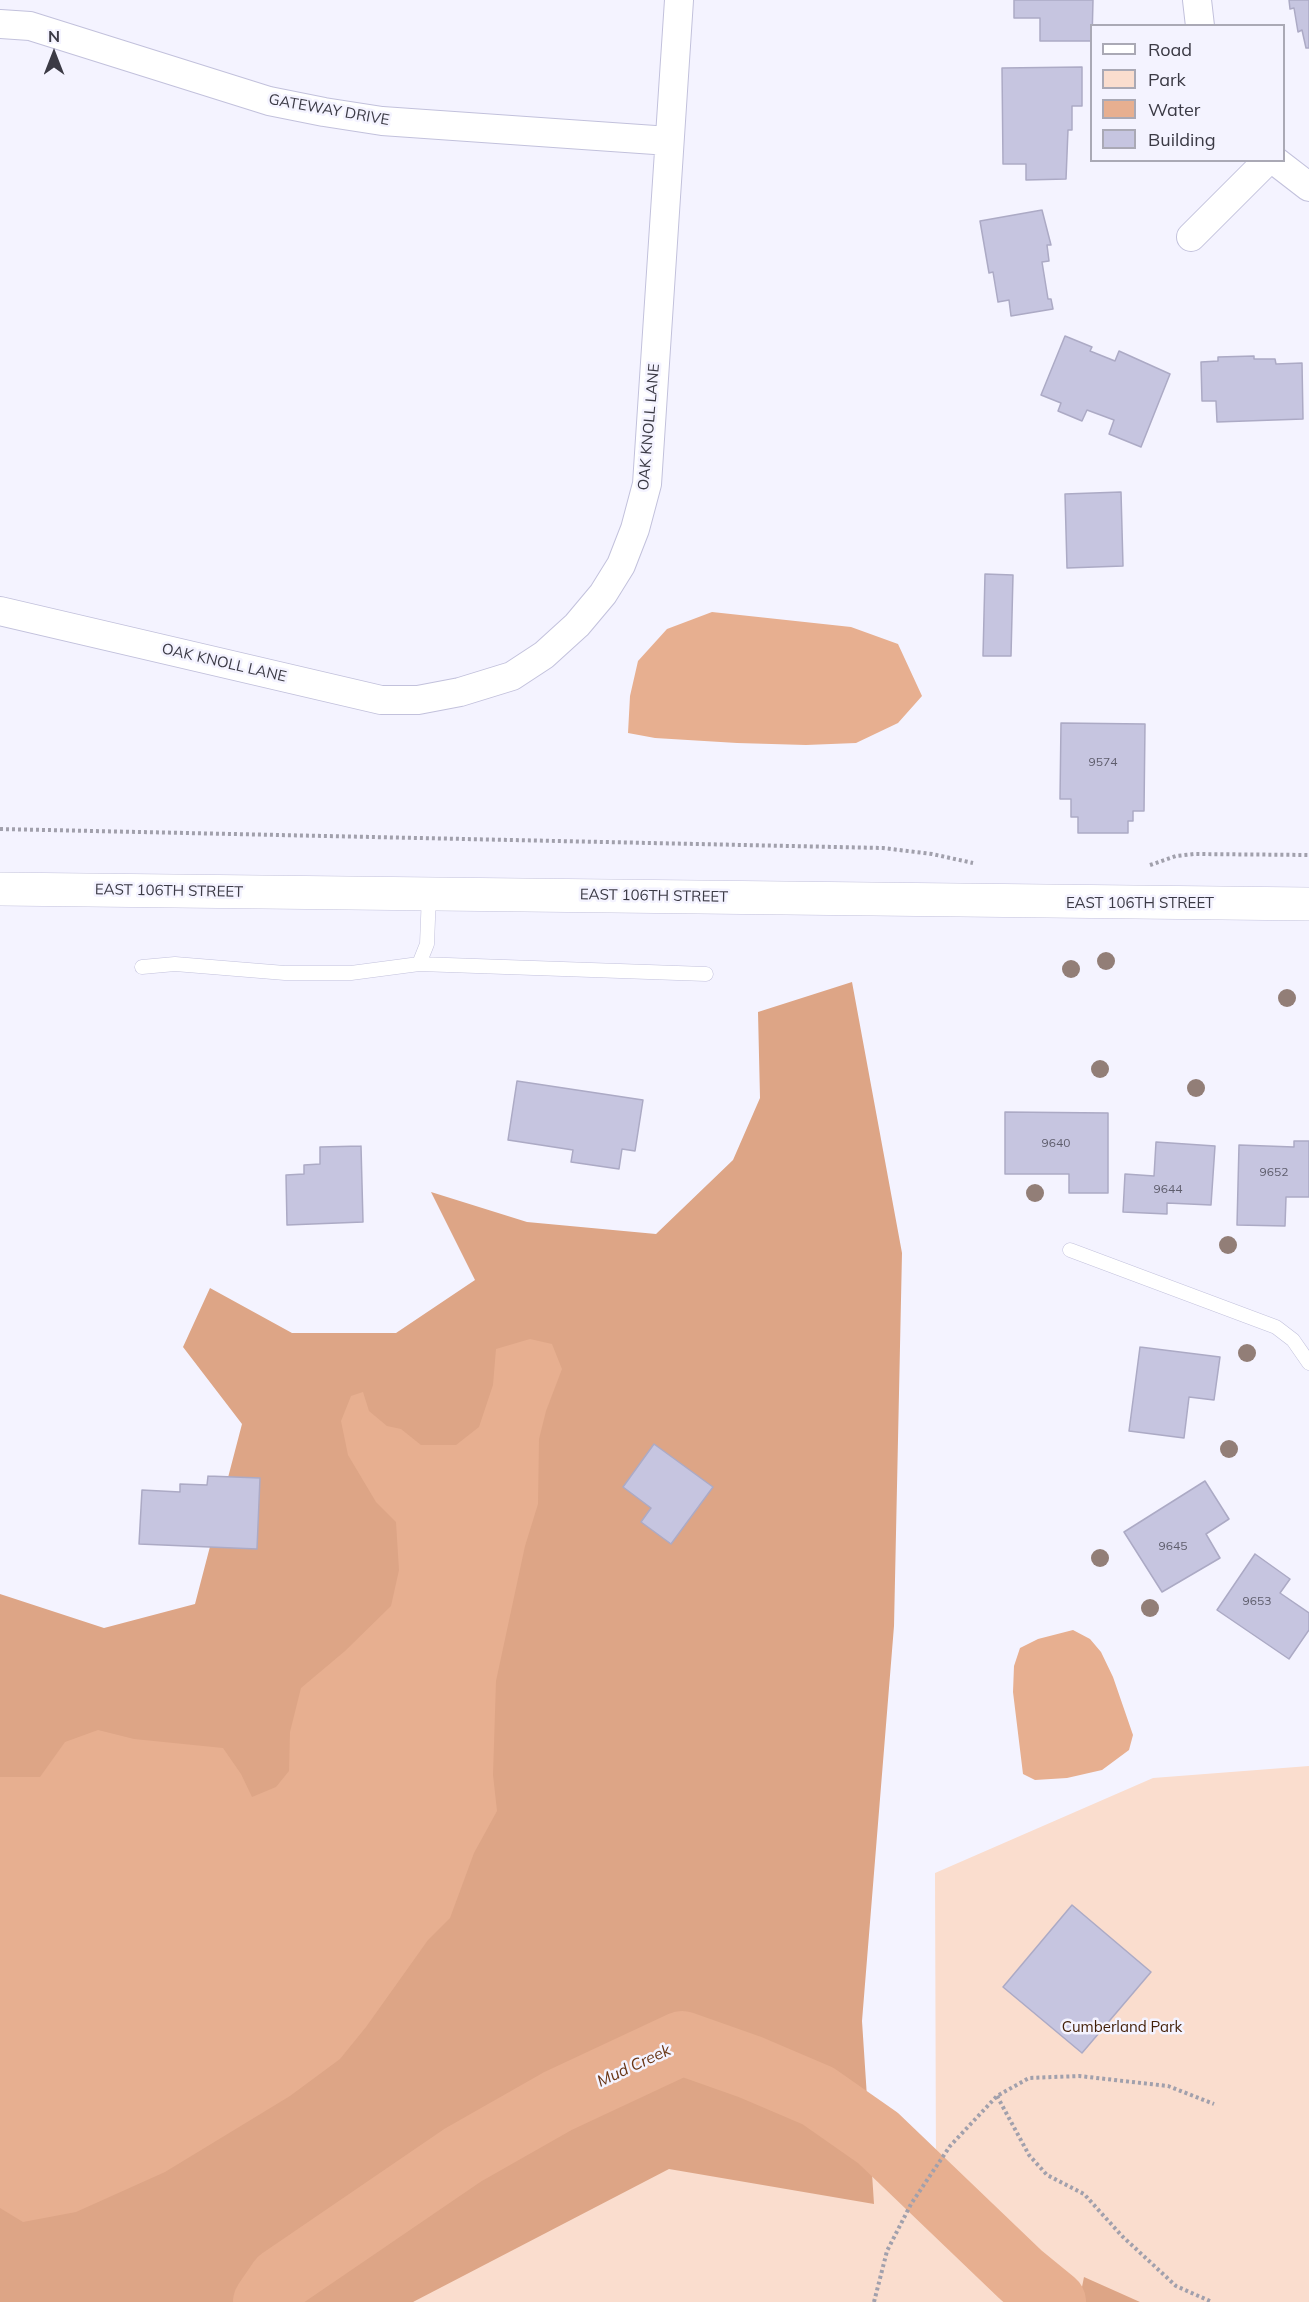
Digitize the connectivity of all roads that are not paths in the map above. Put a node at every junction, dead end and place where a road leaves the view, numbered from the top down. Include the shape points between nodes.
1 (679, 0) edge
2 (1197, 0) edge
3 (0, 24) edge
4 (1200, 24) edge
5 (669, 141) junction
6 (1266, 162) edge
7 (1277, 162) edge
8 (1309, 187) edge
9 (1191, 237) dead end
10 (0, 611) edge
11 (0, 888) edge
12 (429, 894) junction
13 (1309, 904) edge
14 (419, 964) junction
15 (142, 967) dead end
16 (706, 974) dead end
17 (1070, 1250) dead end
18 (1309, 1363) edge

1 - 5 street, OAK KNOLL LANE
2 - 4 street
3 - 5 street, GATEWAY DRIVE via 30,26 269,101 324,112 382,121
5 - 10 street, OAK KNOLL LANE via 644,495 636,529 603,594 544,654 512,675 460,692 418,700 381,700
6 - 9 street
7 - 8 street
11 - 12 main road, EAST 106TH STREET
12 - 13 main road, EAST 106TH STREET
12 - 14 lane via 427,944
14 - 15 lane via 351,973 285,973 174,964
14 - 16 lane
17 - 18 lane via 1276,1327 1293,1340

